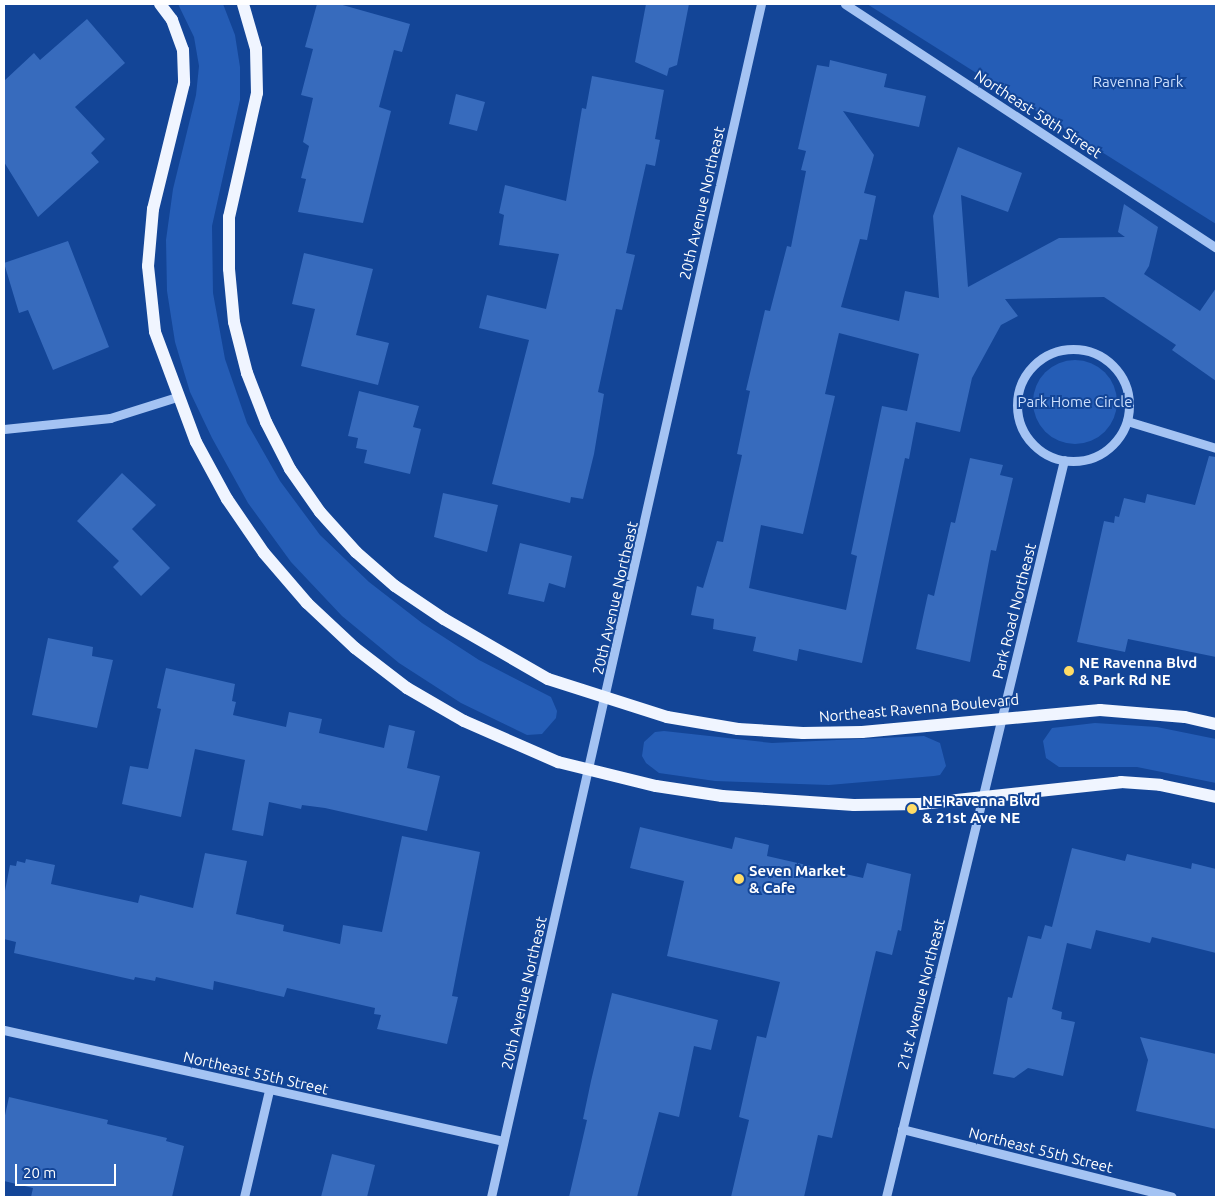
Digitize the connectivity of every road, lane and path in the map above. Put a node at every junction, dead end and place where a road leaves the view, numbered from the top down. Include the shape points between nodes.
1 (160, 4) edge
2 (243, 4) edge
3 (761, 4) edge
4 (845, 4) edge
5 (1216, 248) edge
6 (177, 397) junction
7 (1127, 421) junction
8 (4, 429) edge
9 (1216, 448) edge
10 (1064, 460) junction
11 (606, 699) junction
12 (1002, 718) junction
13 (1216, 724) edge
14 (590, 772) junction
15 (983, 797) junction
16 (1216, 797) edge
17 (4, 1030) edge
18 (269, 1090) junction
19 (902, 1129) junction
20 (503, 1142) junction
21 (244, 1197) edge
22 (491, 1197) edge
23 (886, 1197) edge
24 (1172, 1197) edge

1 - 6 main road via 172,20 182,50 184,83 152,209 148,266 155,332
2 - 11 main road, Northeast Ravenna Boulevard via 256,49 257,92 229,217 234,322 247,373 266,422 290,469 320,512 356,552 395,586 444,619 548,679
3 - 11 street, 20th Avenue Northeast
4 - 5 street, Northeast 58th Street
6 - 8 street via 110,418
6 - 14 main road via 196,442 227,499 264,554 307,603 355,648 407,688 464,721 542,756
7 - 9 street
7 - 10 street via 1118,440 1103,453 1084,460
7 - 10 street via 1129,402 1125,384 1115,367 1082,349 1063,350 1045,356 1030,368 1021,385 1017,404 1020,423 1037,447
10 - 12 street, Park Road Northeast
11 - 12 main road, Northeast Ravenna Boulevard via 667,717 738,729 803,733 862,732
11 - 14 street, 20th Avenue Northeast
12 - 13 main road, Northeast Ravenna Boulevard via 1100,710 1177,716
12 - 15 street, Park Road Northeast
14 - 15 main road via 665,787 789,802 920,804
14 - 20 street, 20th Avenue Northeast
15 - 16 main road via 1121,782 1160,785
15 - 19 street, 21st Avenue Northeast
17 - 18 street, Northeast 55th Street
18 - 20 street, Northeast 55th Street
18 - 21 street
19 - 23 street, 21st Avenue Northeast
19 - 24 street, Northeast 55th Street
20 - 22 street, 20th Avenue Northeast

